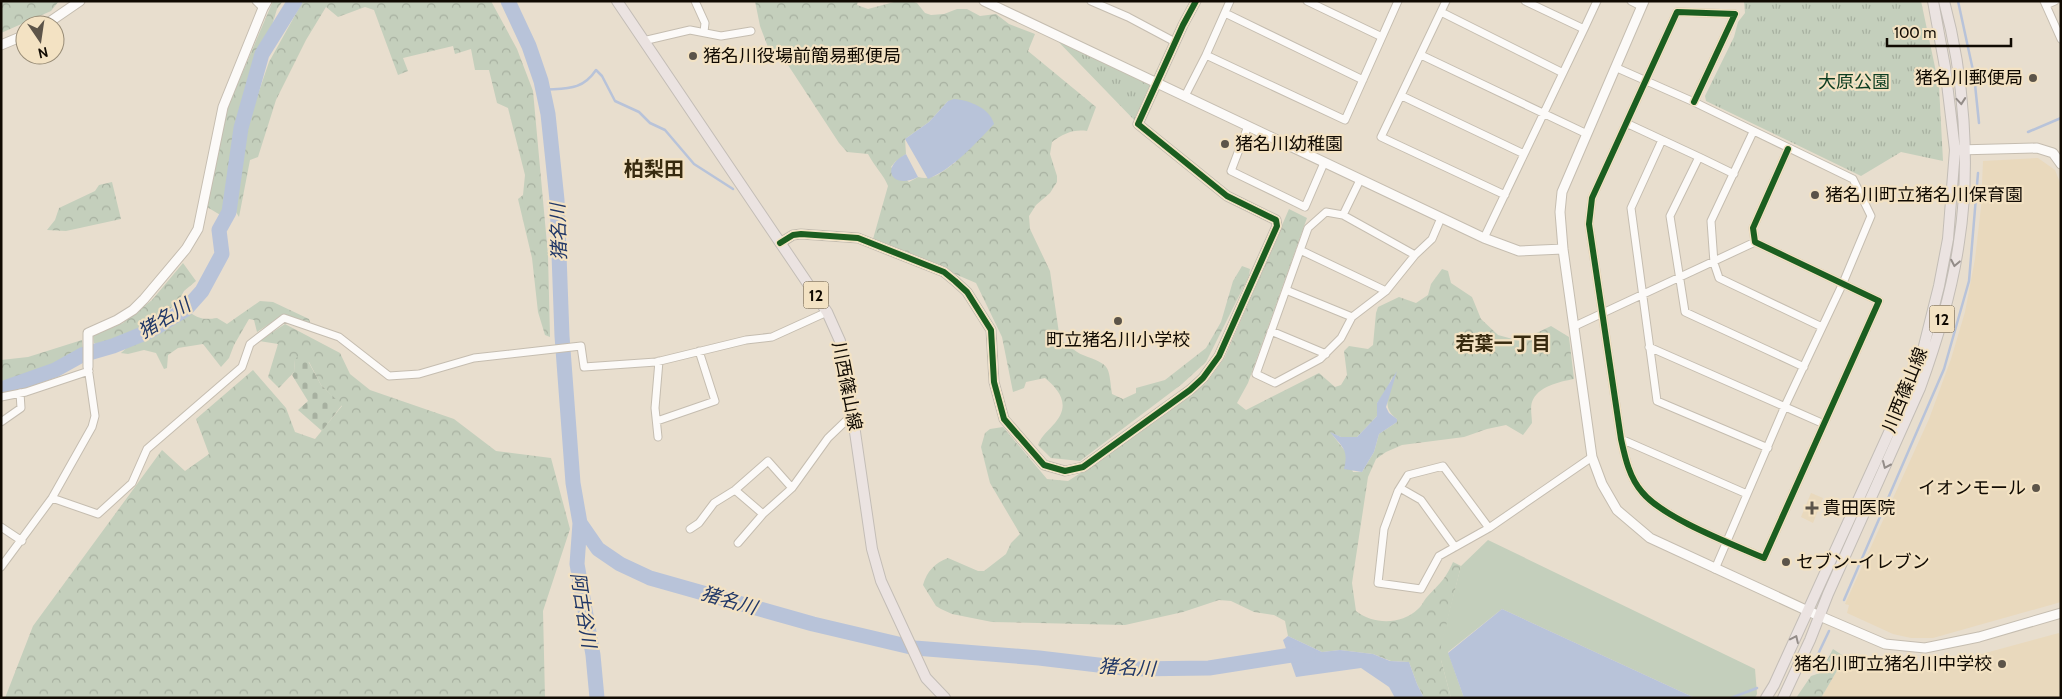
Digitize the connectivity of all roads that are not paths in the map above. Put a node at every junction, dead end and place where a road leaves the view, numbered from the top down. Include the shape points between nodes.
1 (80, 1) edge
2 (617, 1) edge
3 (695, 1) edge
4 (984, 1) edge
5 (1091, 1) edge
6 (1196, 1) edge
7 (1230, 1) edge
8 (1307, 1) edge
9 (1398, 1) edge
10 (1446, 1) edge
11 (1526, 1) edge
12 (1597, 1) edge
13 (1631, 1) edge
14 (1933, 1) edge
15 (1944, 1) edge
16 (2055, 1) edge
17 (2045, 3) edge
18 (262, 4) edge
19 (1643, 4) edge
20 (1441, 12) junction
21 (1225, 13) junction
22 (62, 15) edge
23 (1584, 29) junction
24 (750, 31) dead end
25 (704, 32) junction
26 (1382, 37) junction
27 (15, 39) edge
28 (2061, 40) edge
29 (643, 41) junction
30 (1175, 42) junction
31 (1, 45) edge
32 (1206, 55) junction
33 (1421, 55) junction
34 (1617, 68) junction
35 (1563, 73) junction
36 (1363, 80) junction
37 (1645, 80) junction
38 (1157, 82) junction
39 (1185, 96) junction
40 (1402, 96) junction
41 (1694, 102) junction
42 (1544, 113) junction
43 (1626, 123) junction
44 (1248, 126) junction
45 (1754, 132) junction
46 (1586, 134) junction
47 (1662, 140) junction
48 (1788, 149) junction
49 (1960, 150) junction
50 (1524, 154) junction
51 (1699, 157) junction
52 (1324, 163) junction
53 (2061, 164) edge
54 (1734, 174) junction
55 (1360, 180) junction
56 (1505, 195) junction
57 (1344, 215) junction
58 (1441, 218) junction
59 (1484, 238) junction
60 (1755, 242) junction
61 (780, 243) junction
62 (1563, 249) junction
63 (1300, 250) junction
64 (1415, 255) junction
65 (1714, 262) junction
66 (1678, 278) junction
67 (1843, 283) junction
68 (1286, 290) junction
69 (1386, 291) junction
70 (1642, 296) junction
71 (827, 312) junction
72 (1603, 313) junction
73 (1352, 317) junction
74 (1575, 326) junction
75 (1822, 327) junction
76 (1271, 331) junction
77 (1648, 347) junction
78 (699, 351) junction
79 (1326, 354) junction
80 (659, 362) junction
81 (1804, 367) junction
82 (88, 369) junction
83 (20, 393) junction
84 (1, 397) edge
85 (1785, 406) junction
86 (853, 414) junction
87 (656, 421) junction
88 (1, 422) edge
89 (1824, 424) junction
90 (658, 437) dead end
91 (1621, 439) junction
92 (1768, 448) junction
93 (1592, 457) junction
94 (792, 488) junction
95 (1400, 488) junction
96 (735, 490) junction
97 (1747, 494) junction
98 (52, 498) junction
99 (763, 514) junction
100 (1, 527) edge
101 (1489, 528) junction
102 (690, 529) dead end
103 (22, 541) junction
104 (738, 542) dead end
105 (1728, 542) junction
106 (1456, 547) junction
107 (1, 567) edge
108 (1715, 569) junction
109 (1808, 611) junction
110 (2061, 613) edge
111 (1820, 616) junction
112 (945, 698) edge
113 (1766, 698) edge
114 (1783, 698) edge

1 - 22 street
2 - 29 main road, 川西篠山線 / 12
3 - 25 street via 705,23
4 - 38 street
5 - 30 street
6 - 30 street
7 - 21 street
8 - 26 street
9 - 26 street
10 - 20 street
11 - 23 street
12 - 23 street
13 - 19 street
14 - 49 main road, 川西篠山線 / 12
15 -> 49 main road, 川西篠山線 / 12 via 1959,81
16 - 17 street
17 - 28 street
18 - 82 street via 223,107 198,229 186,249 133,310 88,333
19 - 34 street
20 - 33 street
20 - 35 street
21 - 32 street
21 - 36 street
23 - 35 street
24 - 25 street via 721,36
25 - 29 street via 690,30
26 - 36 street
27 - 31 street
29 - 61 main road, 川西篠山線 / 12
30 - 38 street
32 - 36 street via 1345,120
32 - 39 street
33 - 40 street
33 - 42 street
34 - 37 street
34 - 46 street
35 - 42 street
37 - 41 street
37 - 41 street via 1677,12 1735,14
37 - 43 street
38 - 39 street
38 - 61 street via 1138,124 1228,196 1276,220 1277,226 1211,369 1190,390 1083,467 1065,471 1044,465 1004,419 994,382 991,330 967,292 944,272 858,238 801,234
39 - 44 street
40 - 50 street
40 - 56 street via 1382,137
41 - 45 street
42 - 46 street
42 - 50 street
43 - 47 street
43 - 72 street via 1592,198 1590,224
44 - 52 street
44 - 52 street via 1232,171 1305,208
45 - 48 street
45 - 54 street
46 - 62 street via 1562,192
47 - 51 street
47 - 70 street via 1631,208
48 - 60 street via 1753,228
48 - 67 street via 1853,179 1871,216
49 - 53 street via 2037,148 2053,152
49 - 109 main road, 川西篠山線 / 12 via 1948,239 1921,358
49 -> 111 main road, 川西篠山線 / 12 via 1960,241 1950,293 1930,361
50 - 56 street
51 - 54 street
51 - 66 street via 1670,216
52 - 55 street
54 - 65 street via 1711,221
55 - 57 street
55 - 58 street
56 - 59 street
57 - 63 street via 1326,212 1308,228
57 - 64 street
58 - 59 street
58 - 64 street via 1432,240
59 - 62 street via 1519,251
60 - 65 street
60 - 67 street
61 - 71 main road, 川西篠山線 / 12
62 - 74 street
63 - 68 street
63 - 69 street
64 - 69 street
65 - 66 street
65 - 75 street via 1719,278
66 - 70 street
66 - 81 street via 1685,312
67 - 75 street
67 - 89 street via 1880,301
68 - 73 street
68 - 76 street
69 - 73 street
70 - 72 street
70 - 77 street
71 - 78 street via 772,337
71 - 86 main road, 川西篠山線 / 12 via 840,341
72 - 74 street
72 - 91 street
73 - 79 street via 1341,338
74 - 93 street
75 - 81 street
76 - 79 street
76 - 79 street via 1256,374 1275,383
77 - 85 street
77 - 92 street via 1657,401
78 - 80 street
78 - 87 street via 715,402
80 - 87 street
80 - 98 street via 584,367 581,346 474,358 419,374 389,376 339,337 284,318 250,344 242,367 147,449 132,483 98,514
81 - 85 street
82 - 83 street
82 - 98 street via 95,416 92,427
83 - 84 street
83 - 88 street via 21,408
85 - 89 street
85 - 92 street
86 - 94 street via 828,438
86 - 112 main road, 川西篠山線 / 12 via 872,549 881,581 926,678
87 - 90 street
89 - 105 street via 1764,558
91 - 97 street
91 - 105 street via 1626,463 1642,492 1668,514
92 - 97 street
93 - 101 street
93 - 108 street via 1617,510 1650,538
94 - 96 street via 768,461
94 - 99 street
95 - 101 street via 1408,475 1443,466
95 - 106 street via 1421,500
95 - 106 street via 1384,529 1378,583 1421,589 1440,556
96 - 99 street
96 - 102 street via 714,503
97 - 105 street
98 - 103 street
99 - 104 street
100 - 103 street
101 - 106 street
103 - 107 street
105 - 108 street
108 - 109 street
109 - 111 street
113 -> 109 main road, 川西篠山線 / 12
110 - 111 street via 1979,637 1925,648 1885,644
111 - 114 main road, 川西篠山線 / 12

